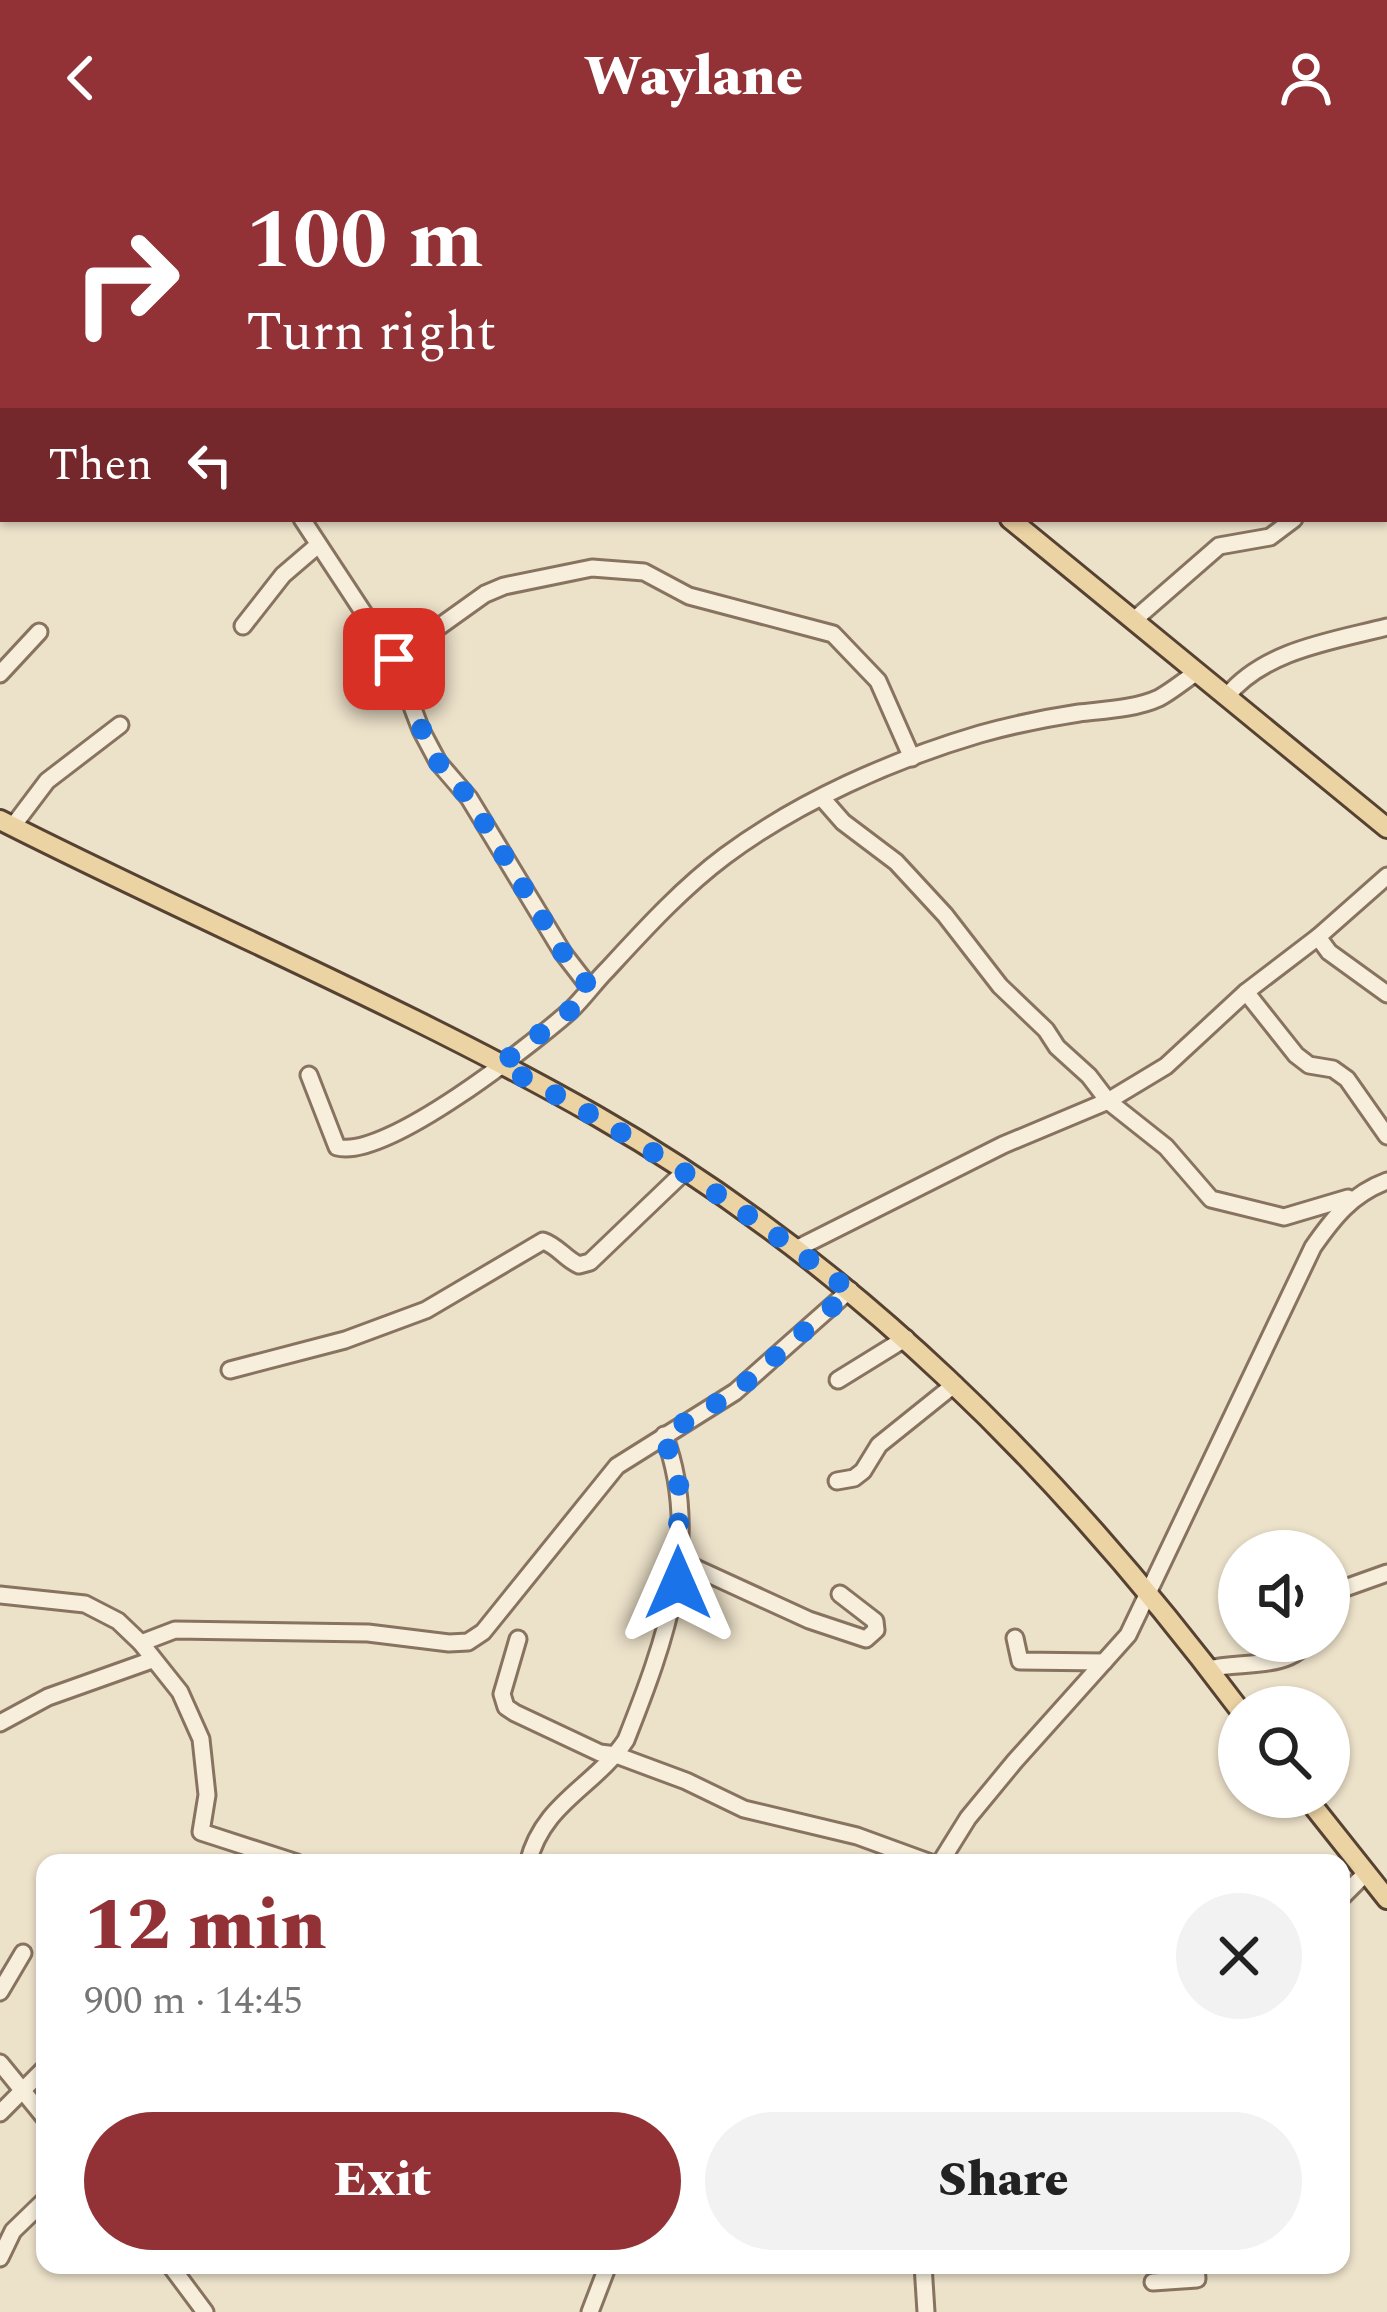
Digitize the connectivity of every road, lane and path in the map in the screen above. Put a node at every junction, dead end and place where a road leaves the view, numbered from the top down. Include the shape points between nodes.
1 (304, 522) edge
2 (1014, 522) edge
3 (1290, 522) edge
4 (318, 545) junction
5 (1134, 620) junction
6 (243, 626) dead end
7 (1387, 627) edge
8 (39, 632) dead end
9 (394, 659) junction
10 (1197, 671) junction
11 (0, 674) edge
12 (1227, 696) junction
13 (120, 725) dead end
14 (912, 758) junction
15 (822, 798) junction
16 (6, 823) edge
17 (1387, 827) edge
18 (1387, 877) edge
19 (1318, 937) junction
20 (590, 988) junction
21 (1246, 992) junction
22 (1387, 994) edge
23 (500, 1065) junction
24 (309, 1075) dead end
25 (1108, 1101) junction
26 (1387, 1136) edge
27 (684, 1172) junction
28 (1387, 1181) edge
29 (1356, 1196) junction
30 (796, 1249) junction
31 (850, 1291) junction
32 (906, 1338) junction
33 (230, 1370) dead end
34 (838, 1380) dead end
35 (955, 1384) junction
36 (664, 1435) junction
37 (837, 1481) dead end
38 (678, 1560) junction
39 (1387, 1573) edge
40 (1350, 1586) edge
41 (841, 1594) dead end
42 (0, 1595) edge
43 (1148, 1597) junction
44 (1015, 1638) dead end
45 (518, 1639) dead end
46 (141, 1643) junction
47 (152, 1660) junction
48 (1105, 1662) junction
49 (1265, 1662) edge
50 (1209, 1670) junction
51 (1221, 1686) edge
52 (0, 1724) edge
53 (616, 1755) junction
54 (1323, 1818) edge
55 (269, 1854) edge
56 (532, 1854) edge
57 (910, 1854) edge
58 (943, 1854) edge
59 (1366, 1873) junction
60 (1350, 1889) edge
61 (1387, 1899) edge
62 (23, 1953) dead end
63 (0, 1992) edge
64 (0, 2063) edge
65 (36, 2077) edge
66 (22, 2090) junction
67 (36, 2106) edge
68 (0, 2113) edge
69 (36, 2209) edge
70 (0, 2258) edge
71 (176, 2274) edge
72 (605, 2274) edge
73 (924, 2274) edge
74 (1197, 2274) edge
75 (1154, 2282) dead end
76 (199, 2310) edge
77 (590, 2312) edge
78 (926, 2312) edge

1 - 4 street
2 - 5 main road
3 - 5 street via 1270,537 1219,547
4 - 6 street
4 - 9 street
5 - 10 main road
7 - 12 street via 1286,654
8 - 11 street
9 - 14 street via 504,586 592,568 644,572 689,596 832,634 878,681
9 - 20 street via 438,762
10 - 12 main road
10 - 14 street via 1138,705 981,734
12 - 17 main road
13 - 16 street
14 - 15 street
15 - 20 street via 726,855
15 - 25 street via 921,888
16 - 23 main road
18 - 19 street
19 - 21 street
19 - 22 street
20 - 23 street
21 - 25 street via 1166,1066
21 - 26 street via 1296,1054 1347,1079
23 - 24 street via 420,1120 345,1150 332,1139
23 - 27 main road
25 - 29 street via 1216,1201 1285,1216
25 - 30 street
27 - 30 main road
27 - 33 street via 590,1262 571,1262 543,1241 425,1310
28 - 29 street
29 - 43 street via 1313,1247 1276,1318
30 - 31 main road
31 - 32 main road
31 - 36 street via 735,1392
32 - 34 street
32 - 35 main road
35 - 37 street via 879,1445 863,1471
35 - 43 main road
36 - 38 street via 679,1486
36 - 46 street via 616,1466 468,1642 175,1630
38 - 41 street via 809,1620 872,1637 875,1621
38 - 53 street via 674,1604
39 - 40 street
42 - 46 street via 85,1604
43 - 48 street
43 - 50 main road
44 - 48 street via 1025,1663
45 - 53 street via 502,1694 506,1707
46 - 47 street
47 - 52 street via 48,1697
47 - 55 street via 180,1692 201,1739 201,1832
48 - 58 street
49 - 50 street
50 - 51 main road
53 - 56 street via 562,1802
53 - 57 street via 744,1809
54 - 59 main road
59 - 60 street
59 - 61 main road
62 - 63 street
64 - 66 street
65 - 66 street
66 - 67 street
66 - 68 street
69 - 70 street
71 - 76 street
72 - 77 street
73 - 78 street
74 - 75 street

